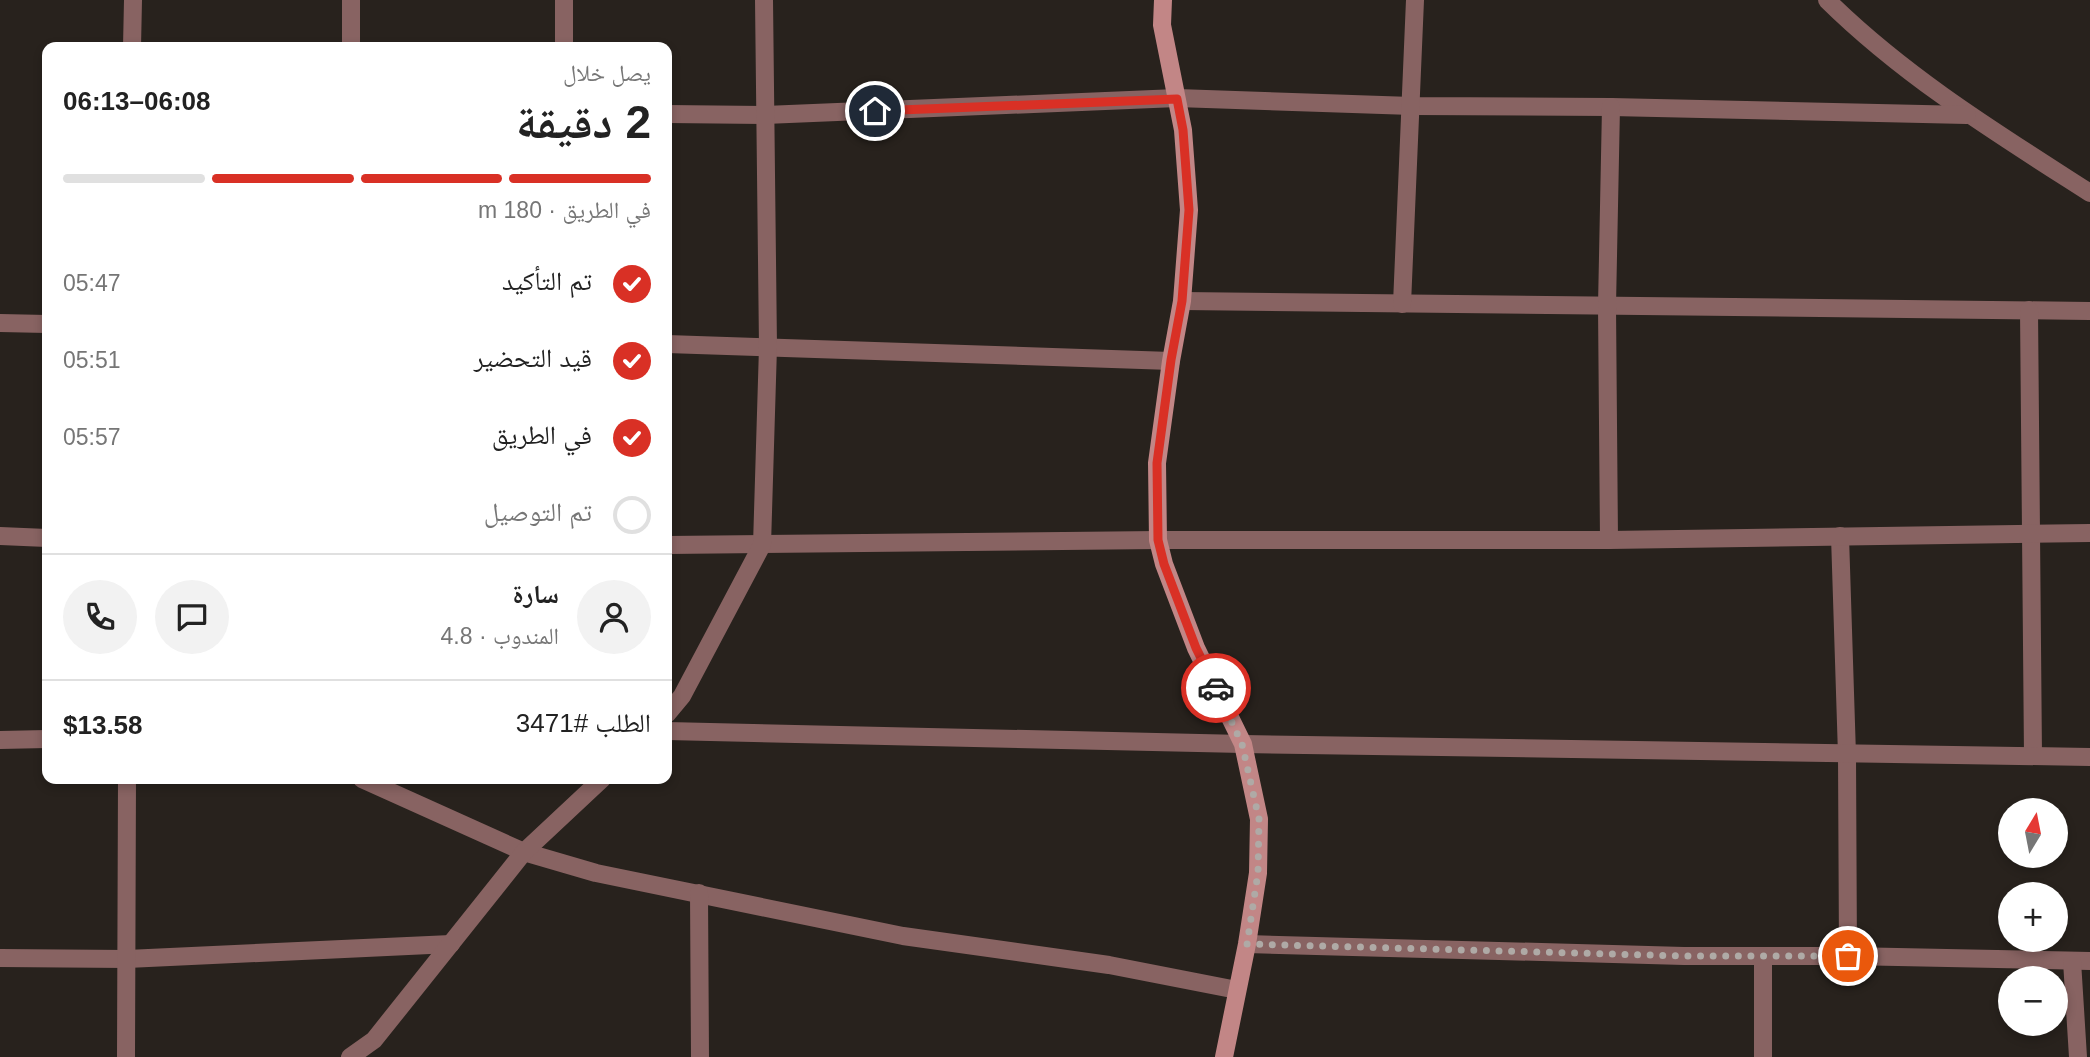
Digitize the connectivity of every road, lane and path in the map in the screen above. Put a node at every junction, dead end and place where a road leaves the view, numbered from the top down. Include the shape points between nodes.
1 (133, 0) edge
2 (351, 0) edge
3 (564, 0) edge
4 (764, 0) edge
5 (1163, 0) edge
6 (1415, 0) edge
7 (1827, 0) edge
8 (132, 42) edge
9 (351, 42) edge
10 (564, 42) edge
11 (1177, 99) junction
12 (1412, 106) junction
13 (1611, 107) junction
14 (672, 114) edge
15 (765, 115) junction
16 (1967, 115) junction
17 (2090, 193) edge
18 (1182, 301) junction
19 (1402, 304) junction
20 (1607, 306) junction
21 (2029, 310) junction
22 (2090, 311) edge
23 (0, 323) edge
24 (42, 324) edge
25 (672, 344) edge
26 (768, 347) junction
27 (1171, 360) junction
28 (2090, 533) edge
29 (2032, 534) junction
30 (0, 536) edge
31 (1840, 536) junction
32 (42, 538) edge
33 (1158, 540) junction
34 (1609, 540) junction
35 (672, 545) edge
36 (762, 545) junction
37 (672, 708) edge
38 (672, 731) edge
39 (42, 739) edge
40 (0, 740) edge
41 (1242, 744) junction
42 (1847, 755) junction
43 (2033, 755) junction
44 (2090, 757) edge
45 (127, 784) edge
46 (373, 784) edge
47 (597, 784) edge
48 (524, 852) junction
49 (699, 892) junction
50 (451, 944) junction
51 (1247, 944) junction
52 (1848, 956) junction
53 (1763, 957) junction
54 (0, 958) edge
55 (127, 958) junction
56 (2081, 961) edge
57 (1237, 990) junction
58 (126, 1057) edge
59 (350, 1057) edge
60 (700, 1057) edge
61 (1224, 1057) edge
62 (1763, 1057) edge
63 (2078, 1057) edge

1 - 8 street
2 - 9 street
3 - 10 street
4 - 15 street
5 - 11 street via 1162,25
6 - 12 street
7 - 16 street
11 - 12 street
11 - 15 street
11 - 18 street via 1189,210
12 - 13 street
12 - 19 street
13 - 16 street
13 - 20 street
14 - 15 street
15 - 26 street
16 - 17 street
18 - 19 street
18 - 27 street
19 - 20 street
20 - 21 street
20 - 34 street
21 - 22 street
21 - 29 street
23 - 24 street
25 - 26 street
26 - 27 street
26 - 36 street
27 - 33 street via 1157,463
28 - 29 street
29 - 31 street
29 - 43 street
30 - 32 street
31 - 34 street
31 - 42 street
33 - 34 street
33 - 36 street
33 - 41 street via 1196,648
35 - 36 street
36 - 37 street
38 - 41 street
39 - 40 street
41 - 42 street
41 - 51 street via 1259,819 1258,873
42 - 43 street
42 - 52 street
43 - 44 street
45 - 55 street
46 - 48 street
47 - 48 street
48 - 49 street via 596,873
48 - 50 street
49 - 57 street via 903,936 1109,965
49 - 60 street
50 - 55 street
50 - 59 street via 374,1040
51 - 53 street
51 - 57 street
52 - 53 street
52 - 56 street
53 - 62 street
54 - 55 street
55 - 58 street
56 - 63 street
57 - 61 street

